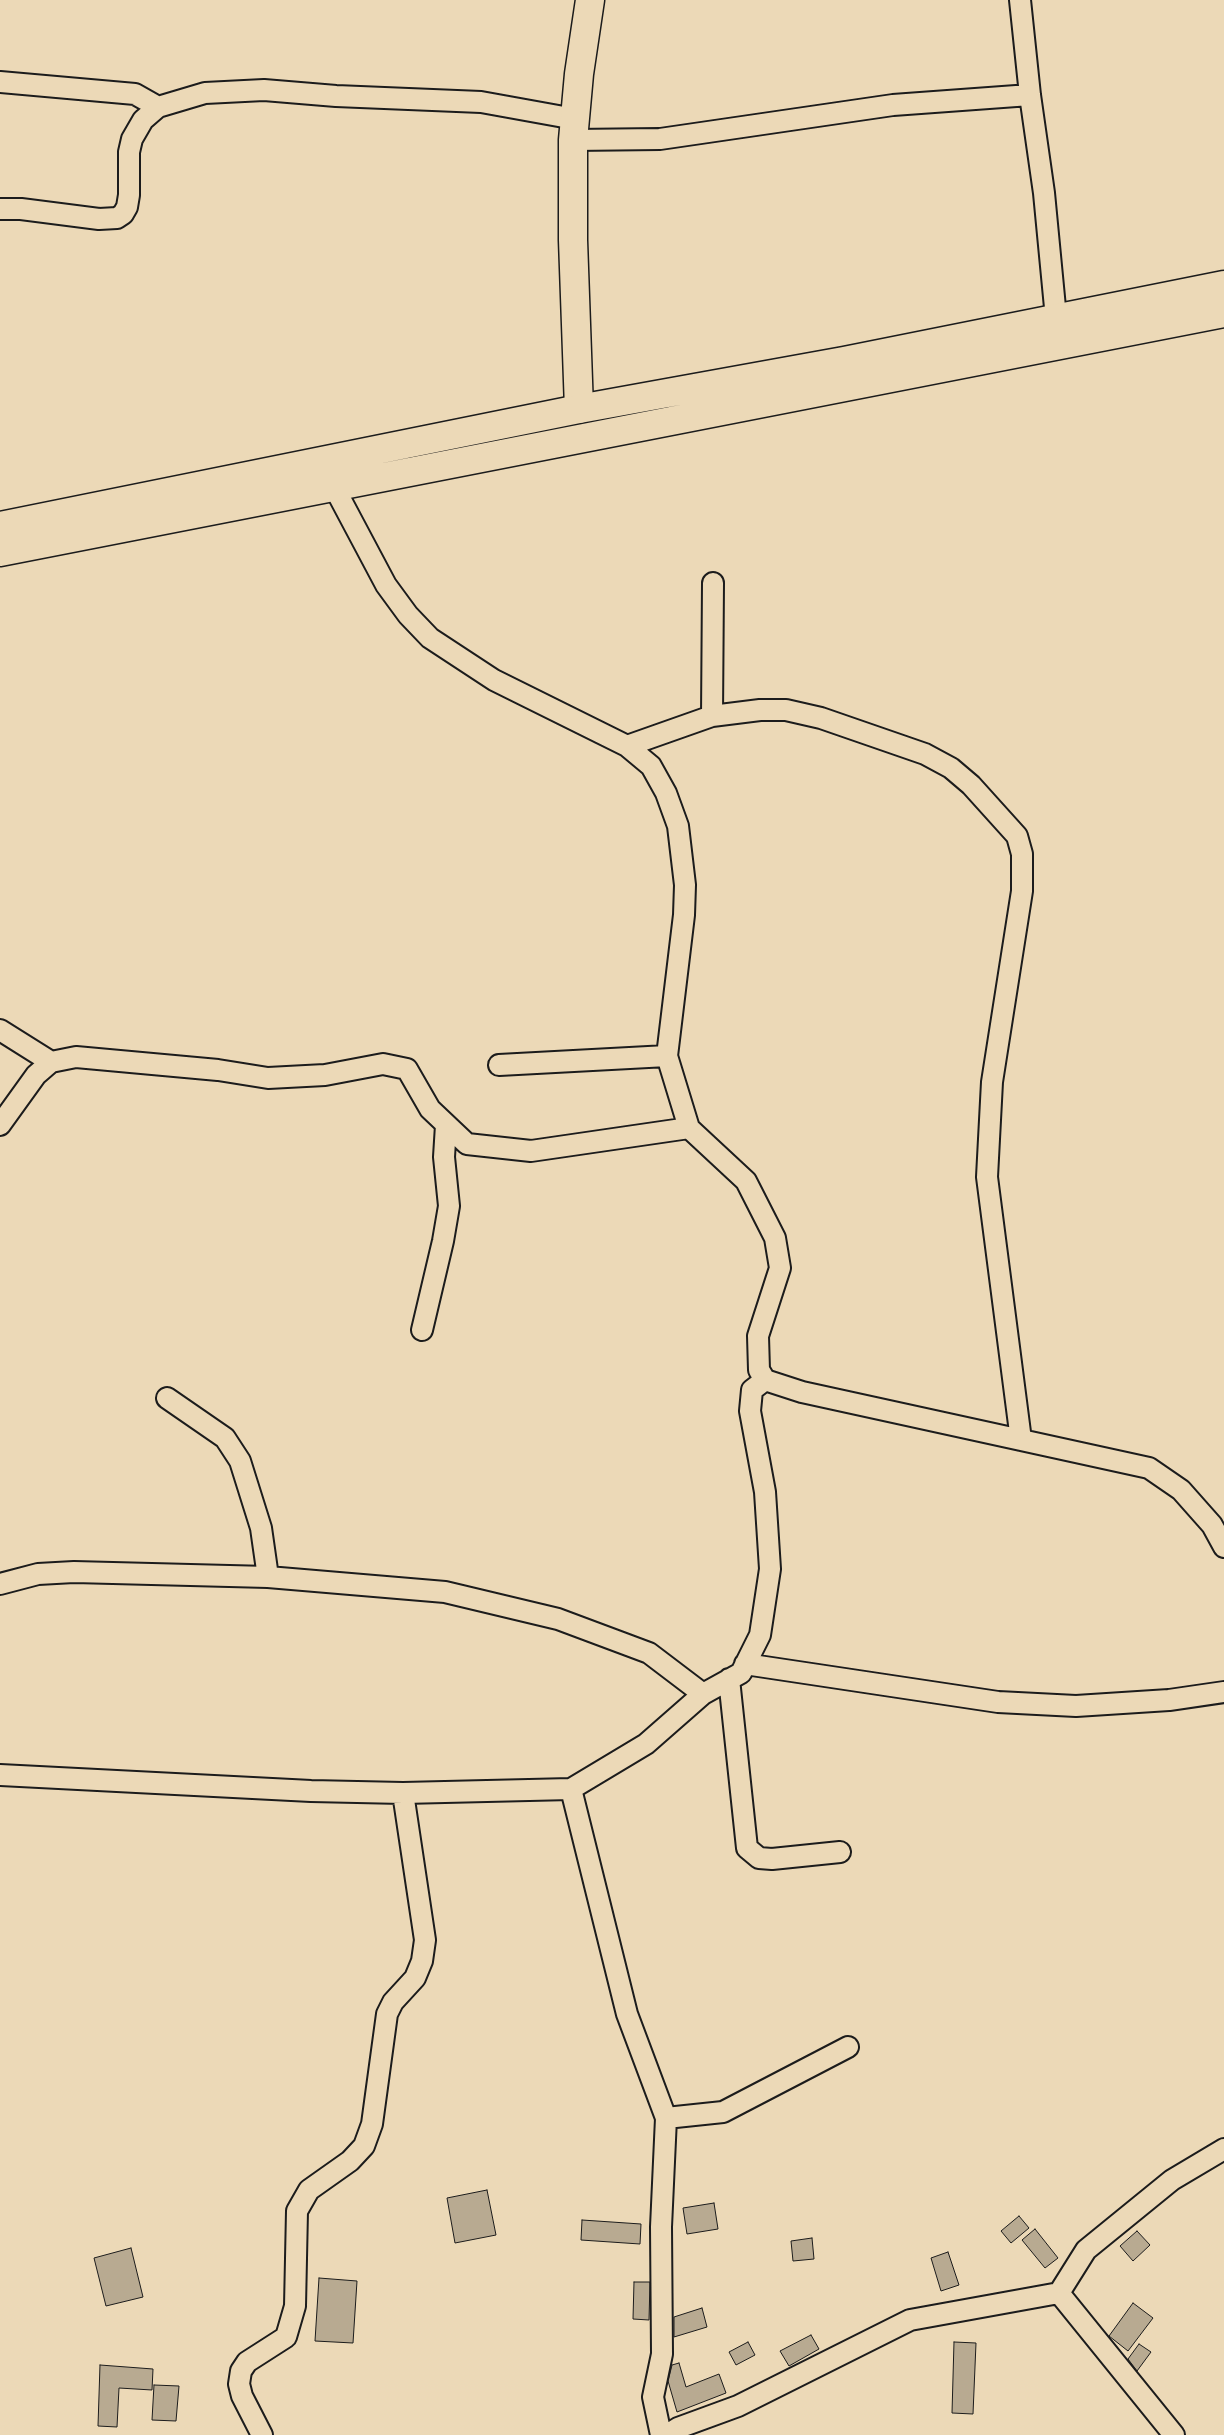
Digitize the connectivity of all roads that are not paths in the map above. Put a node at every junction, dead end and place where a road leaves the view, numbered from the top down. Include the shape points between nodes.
1 (590, 0) edge
2 (1020, 0) edge
3 (0, 82) edge
4 (1030, 94) junction
5 (158, 107) junction
6 (574, 130) junction
7 (0, 209) edge
8 (1224, 285) edge
9 (1224, 313) edge
10 (1056, 318) junction
11 (579, 409) junction
12 (334, 486) junction
13 (0, 526) edge
14 (0, 552) edge
15 (713, 583) dead end
16 (712, 716) junction
17 (627, 746) junction
18 (0, 1030) edge
19 (667, 1056) junction
20 (51, 1062) junction
21 (499, 1065) dead end
22 (446, 1124) junction
23 (0, 1125) edge
24 (689, 1128) junction
25 (422, 1330) dead end
26 (765, 1380) junction
27 (167, 1398) dead end
28 (1021, 1440) junction
29 (1224, 1547) edge
30 (268, 1577) junction
31 (0, 1584) edge
32 (745, 1664) junction
33 (729, 1679) junction
34 (1224, 1692) edge
35 (703, 1694) junction
36 (0, 1775) edge
37 (571, 1789) junction
38 (402, 1793) junction
39 (840, 1852) dead end
40 (848, 2047) dead end
41 (666, 2118) junction
42 (1224, 2149) edge
43 (1059, 2293) junction
44 (262, 2435) edge
45 (661, 2435) edge
46 (666, 2435) edge
47 (1174, 2435) edge

1 - 6 main road
2 - 4 street
3 - 5 street via 135,94
4 - 6 street via 893,105 660,139
4 - 10 street via 1044,192
5 - 6 street via 205,93 264,90 481,102
5 - 7 street via 143,120 132,139 129,195 123,214 117,218 98,220
6 - 11 main road via 573,240
8 - 10 main road
9 - 12 main road
10 - 11 main road via 844,361
11 - 13 main road
12 - 14 main road
12 - 17 street via 386,585 430,638 494,680
15 - 16 street
16 - 17 street
16 - 28 street via 786,710 821,718 925,754 958,774 1017,836 1022,854 1022,891 992,1082 987,1177
17 - 19 street via 651,766 666,793 678,826 682,854 684,915
18 - 20 street
19 - 21 street
19 - 24 street
20 - 22 street via 76,1057 218,1070 268,1078 325,1075 383,1064 407,1069 430,1108
20 - 23 street via 36,1075
22 - 24 street via 467,1144 531,1152
22 - 25 street via 444,1157 449,1206
24 - 26 street via 746,1181 775,1238 780,1268 758,1336 759,1370
26 - 28 street via 802,1392
26 - 32 street via 752,1390 750,1411 765,1492 770,1569 760,1635
27 - 30 street via 225,1438 240,1461 262,1528
28 - 29 street via 1149,1468 1181,1490 1212,1525
30 - 31 street via 74,1572 38,1574
30 - 35 street via 445,1592 558,1619 648,1653
32 - 33 street via 740,1673
32 - 34 street via 1018,1703 1076,1706 1169,1700
33 - 35 street
33 - 39 street via 748,1848 759,1858 772,1860
35 - 37 street via 646,1744
36 - 38 street
37 - 38 street
37 - 41 street via 627,2014
38 - 44 street via 425,1940 422,1961 415,1978 386,2014 372,2124 364,2146 350,2161 309,2190 297,2211 295,2306 286,2337 247,2362 241,2371 239,2384 242,2396
40 - 41 street via 724,2112
41 - 45 street via 661,2227 662,2354 653,2397
42 - 43 street via 1172,2180 1086,2250
43 - 46 street via 910,2320 738,2406
43 - 47 street

